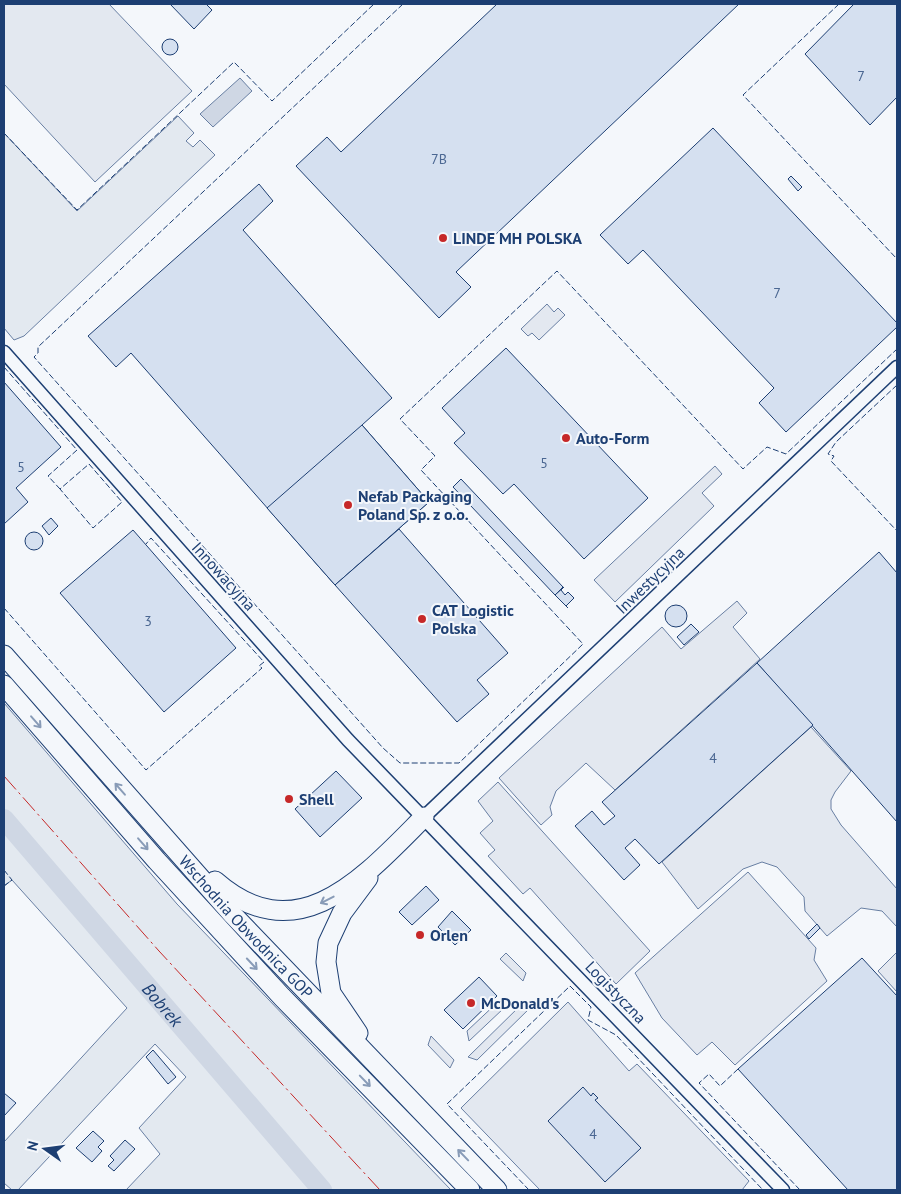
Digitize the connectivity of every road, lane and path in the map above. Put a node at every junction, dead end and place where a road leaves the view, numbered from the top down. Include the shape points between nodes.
1 (4, 352) edge
2 (897, 366) edge
3 (4, 655) edge
4 (4, 685) edge
5 (424, 817) junction
6 (153, 826) junction
7 (380, 861) junction
8 (391, 1081) junction
9 (470, 1190) edge
10 (497, 1190) edge
11 (783, 1190) edge

1 - 5 street, Innowacyjna via 318,706
2 - 5 street, Inwestycyjna
6 -> 3 highway, Wschodnia Obwodnica GOP
4 -> 9 highway, Wschodnia Obwodnica GOP via 157,861 276,990
5 - 7 highway
5 - 11 street, Logistyczna
7 -> 6 highway via 320,904 303,910 267,910 232,895
6 - 8 highway, Wschodnia Obwodnica GOP
7 - 8 highway via 342,913 328,943 326,962 331,992
10 -> 8 highway, Wschodnia Obwodnica GOP

